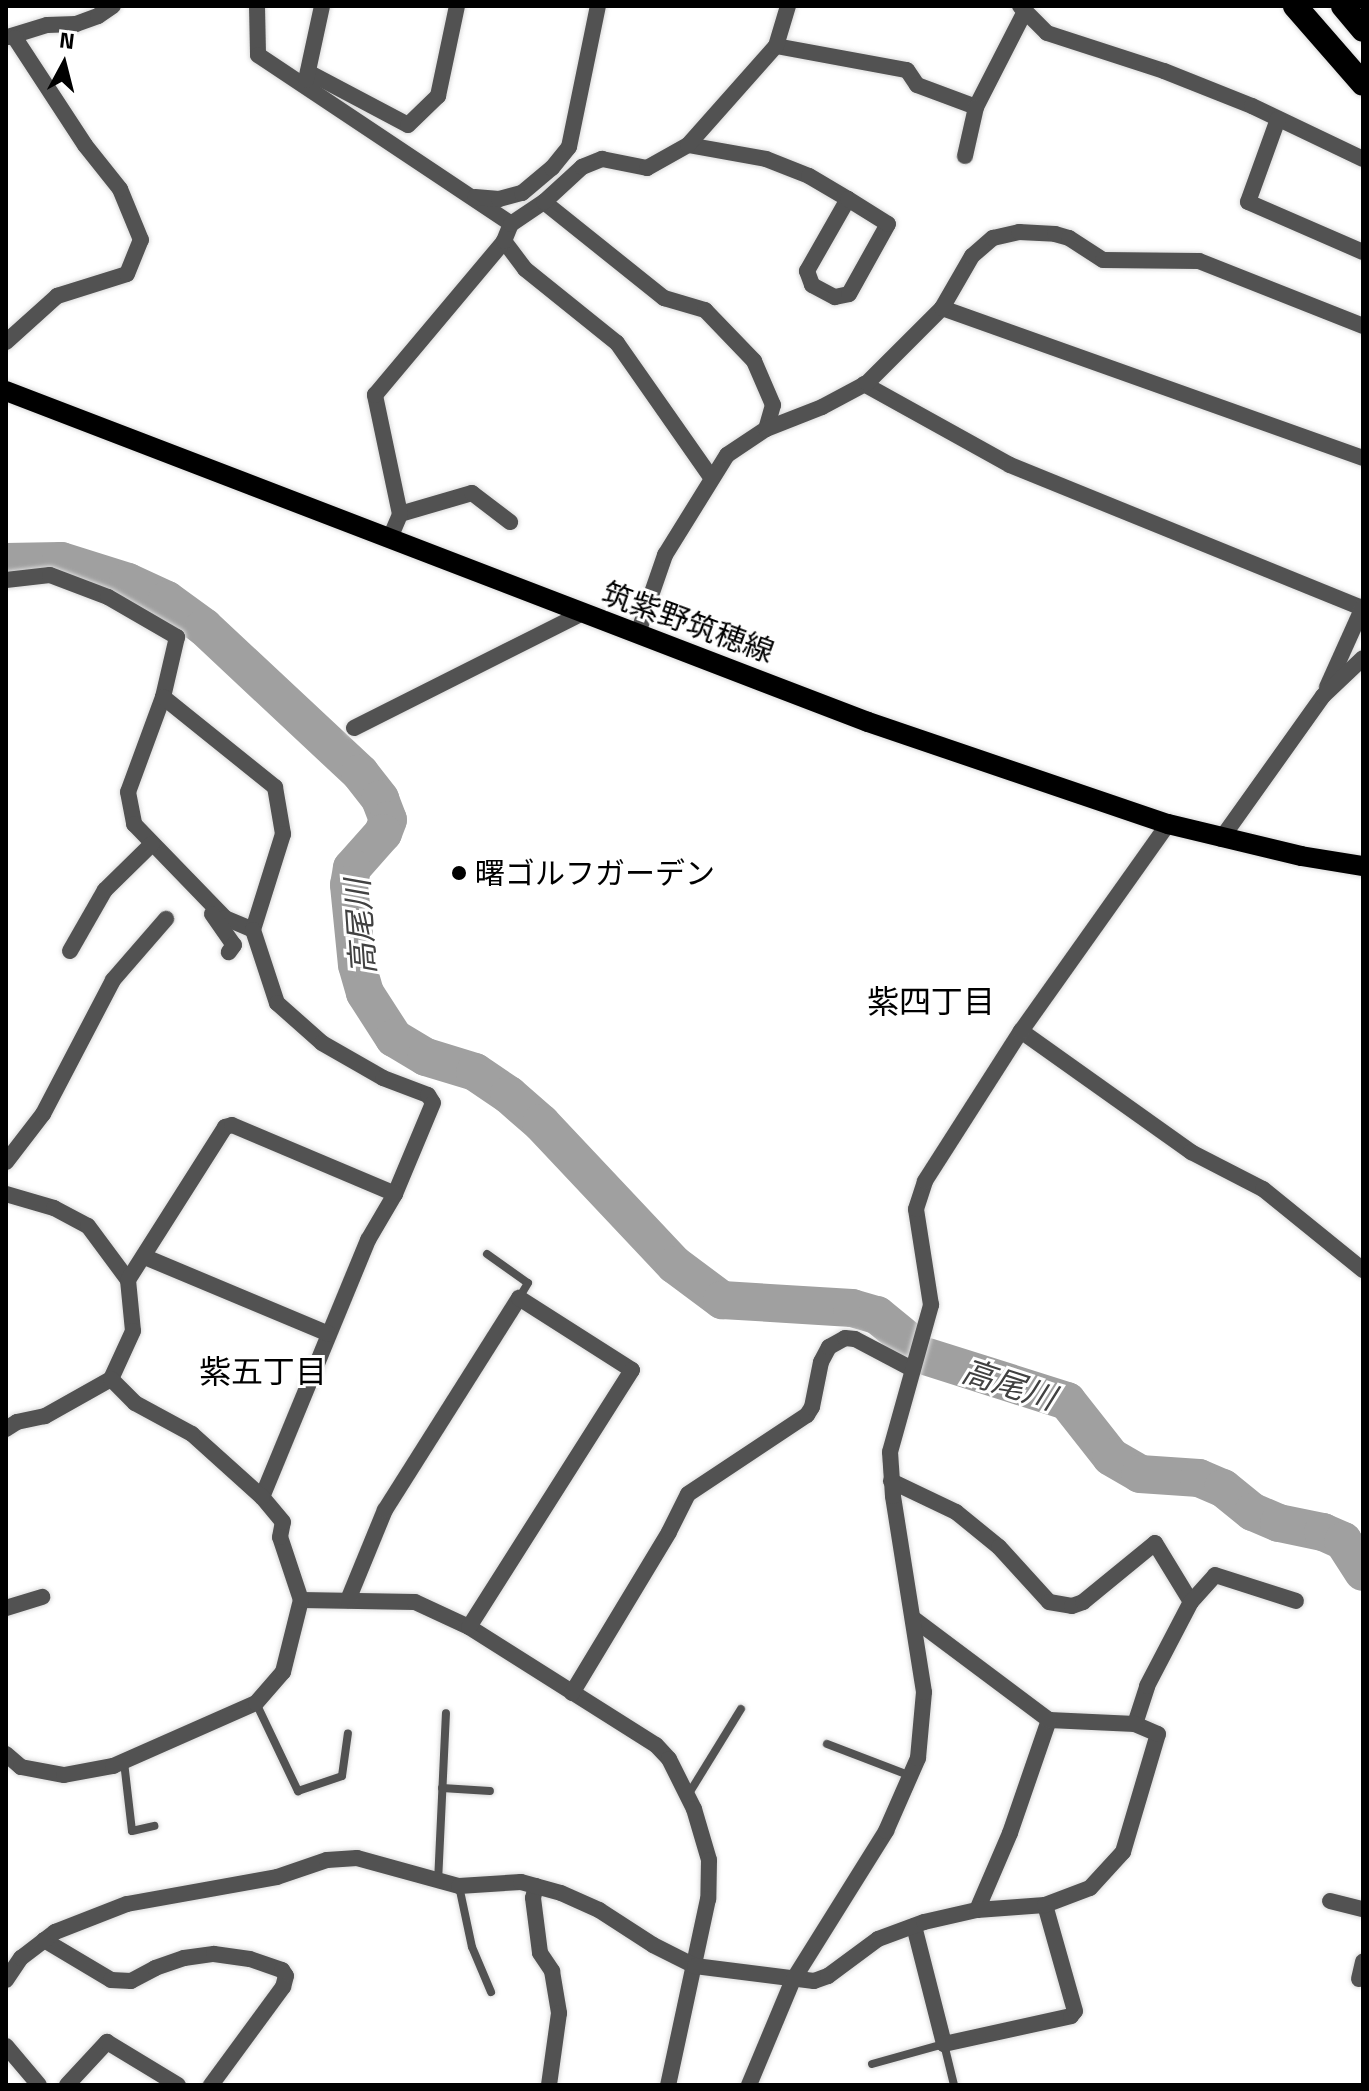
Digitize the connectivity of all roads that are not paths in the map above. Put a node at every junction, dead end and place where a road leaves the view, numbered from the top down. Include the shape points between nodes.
1 (113, 6) edge
2 (257, 6) edge
3 (322, 6) edge
4 (457, 6) edge
5 (598, 6) edge
6 (788, 6) edge
7 (1295, 6) edge
8 (1343, 6) edge
9 (1022, 10) edge
10 (1363, 30) edge
11 (10, 38) edge
12 (776, 46) junction
13 (306, 79) junction
14 (1363, 84) edge
15 (976, 107) junction
16 (1278, 119) junction
17 (688, 145) junction
18 (965, 156) dead end
19 (1363, 159) edge
20 (469, 196) junction
21 (848, 199) junction
22 (544, 202) junction
23 (511, 224) junction
24 (504, 241) junction
25 (1363, 252) edge
26 (942, 308) junction
27 (1363, 326) edge
28 (6, 342) edge
29 (864, 384) junction
30 (6, 391) edge
31 (766, 429) junction
32 (1363, 458) edge
33 (711, 477) junction
34 (400, 514) junction
35 (510, 522) dead end
36 (390, 538) junction
37 (6, 580) edge
38 (1363, 607) edge
39 (581, 614) junction
40 (638, 633) junction
41 (1363, 658) edge
42 (1323, 696) junction
43 (163, 697) junction
44 (354, 728) dead end
45 (1168, 824) junction
46 (1221, 839) junction
47 (152, 844) junction
48 (1363, 866) edge
49 (196, 891) junction
50 (166, 919) dead end
51 (253, 930) junction
52 (70, 951) dead end
53 (229, 952) dead end
54 (1021, 1031) junction
55 (6, 1162) edge
56 (6, 1194) edge
57 (395, 1194) junction
58 (487, 1254) dead end
59 (145, 1257) junction
60 (1363, 1270) edge
61 (128, 1280) junction
62 (519, 1298) junction
63 (329, 1334) junction
64 (910, 1368) junction
65 (111, 1379) junction
66 (6, 1429) edge
67 (891, 1481) junction
68 (262, 1497) junction
69 (42, 1597) dead end
70 (301, 1600) junction
71 (348, 1600) junction
72 (1296, 1601) dead end
73 (1191, 1602) junction
74 (6, 1608) edge
75 (914, 1619) junction
76 (469, 1627) junction
77 (572, 1693) junction
78 (256, 1703) junction
79 (741, 1709) dead end
80 (446, 1713) dead end
81 (1049, 1720) junction
82 (1135, 1724) junction
83 (348, 1733) dead end
84 (827, 1744) dead end
85 (6, 1754) edge
86 (124, 1761) junction
87 (911, 1776) junction
88 (442, 1788) junction
89 (490, 1791) dead end
90 (688, 1795) junction
91 (154, 1826) dead end
92 (438, 1883) junction
93 (459, 1886) junction
94 (536, 1886) junction
95 (1330, 1901) dead end
96 (1045, 1905) junction
97 (1363, 1909) edge
98 (977, 1910) junction
99 (914, 1926) junction
100 (44, 1940) junction
101 (1363, 1961) edge
102 (695, 1966) junction
103 (1359, 1979) dead end
104 (6, 1980) edge
105 (793, 1980) junction
106 (491, 1992) dead end
107 (944, 2044) junction
108 (6, 2046) edge
109 (872, 2064) dead end
110 (39, 2085) edge
111 (67, 2085) edge
112 (178, 2085) edge
113 (211, 2085) edge
114 (549, 2085) edge
115 (668, 2085) edge
116 (749, 2085) edge
117 (954, 2085) edge

1 - 11 street via 76,24 47,25
2 - 13 street via 258,55
3 - 13 street
4 - 13 street via 438,96 408,125
5 - 20 street via 569,147 517,196
6 - 12 street
7 - 14 highway
8 - 10 highway
9 - 15 street
9 - 16 street via 1047,33 1164,71
11 - 28 street via 120,189 141,240 127,274 57,296
12 - 15 street via 907,70 917,85
12 - 17 street
13 - 20 street
15 - 18 street
16 - 19 street
16 - 25 street via 1248,202
17 - 21 street via 766,159
17 - 22 street via 647,168 591,161
20 - 23 street
21 - 21 street via 807,271 812,285 835,297 849,294 888,224
22 - 23 street
22 - 31 street via 664,298 700,307 715,320 754,361 773,405
23 - 24 street
24 - 33 street via 525,269 617,343
24 - 34 street via 375,395
26 - 27 street via 984,244 1019,232 1069,238 1103,260 1199,261
26 - 29 street
26 - 32 street
29 - 31 street
29 - 38 street via 1010,465
30 - 36 main road, 筑紫野筑穂線
31 - 33 street via 727,455
33 - 40 street via 665,555
34 - 35 street via 472,493
34 - 36 street
36 - 39 main road, 筑紫野筑穂線
37 - 43 street via 50,575 108,597 177,637
38 - 42 street
39 - 40 main road, 筑紫野筑穂線
39 - 44 street
40 - 45 main road, 筑紫野筑穂線 via 868,722
41 - 42 street
42 - 46 street
43 - 47 street via 128,792 134,824
43 - 51 street via 275,787 283,834
45 - 46 main road, 筑紫野筑穂線
45 - 54 street
46 - 48 main road, 筑紫野筑穂線
47 - 49 street
47 - 52 street via 105,890
49 - 51 street via 225,918
49 - 53 street via 234,945
50 - 55 street via 113,980 43,1114
51 - 57 street via 277,1003 296,1023 383,1078 428,1095 433,1103
54 - 60 street via 1191,1152 1263,1189
54 - 64 street via 925,1181 916,1209 931,1305
56 - 61 street via 54,1208 88,1226
57 - 59 street via 232,1125 225,1127
57 - 63 street via 368,1240
58 - 62 lane via 528,1283
59 - 61 street
59 - 63 street
61 - 65 street via 133,1331
62 - 71 street via 385,1510
62 - 76 street via 632,1370
63 - 68 street
64 - 67 street via 890,1452
64 - 77 street via 855,1339 829,1347 807,1415 688,1494
65 - 66 street via 45,1416
65 - 68 street via 135,1403 192,1434
67 - 73 street via 956,1512 999,1547 1049,1602 1083,1602 1155,1543
67 - 75 street
68 - 70 street via 283,1522 280,1537
69 - 74 street
70 - 71 street
70 - 78 street via 283,1672
71 - 76 street via 415,1602
72 - 73 street via 1215,1575
73 - 82 street via 1147,1686
75 - 81 street
75 - 87 street via 924,1692 918,1758
76 - 77 street
77 - 90 street via 656,1745
78 - 83 lane via 298,1791 342,1776
78 - 86 street
79 - 90 lane
80 - 88 lane
81 - 82 street
81 - 98 street
82 - 96 street via 1158,1734 1123,1852 1090,1888
84 - 87 lane
85 - 86 street via 21,1767 64,1775
86 - 91 lane via 132,1831
87 - 105 street via 886,1831
88 - 89 lane
88 - 92 lane
90 - 102 street via 709,1860 708,1899
92 - 93 street
92 - 100 street via 357,1858 327,1860 277,1877 127,1904
93 - 94 street
93 - 106 lane via 472,1947
94 - 102 street via 599,1910
94 - 114 street via 540,1953 552,1971 559,2013
95 - 97 street
96 - 98 street
96 - 107 street via 1075,2011
98 - 99 street
99 - 105 street via 878,1939 828,1976
99 - 107 street
100 - 104 street via 21,1958
100 - 113 street via 111,1980 131,1981 184,1958 214,1954 282,1970 283,1987
101 - 103 street
102 - 105 street
102 - 115 street
105 - 116 street
107 - 109 lane
107 - 117 lane
108 - 110 street
111 - 112 street via 107,2042

